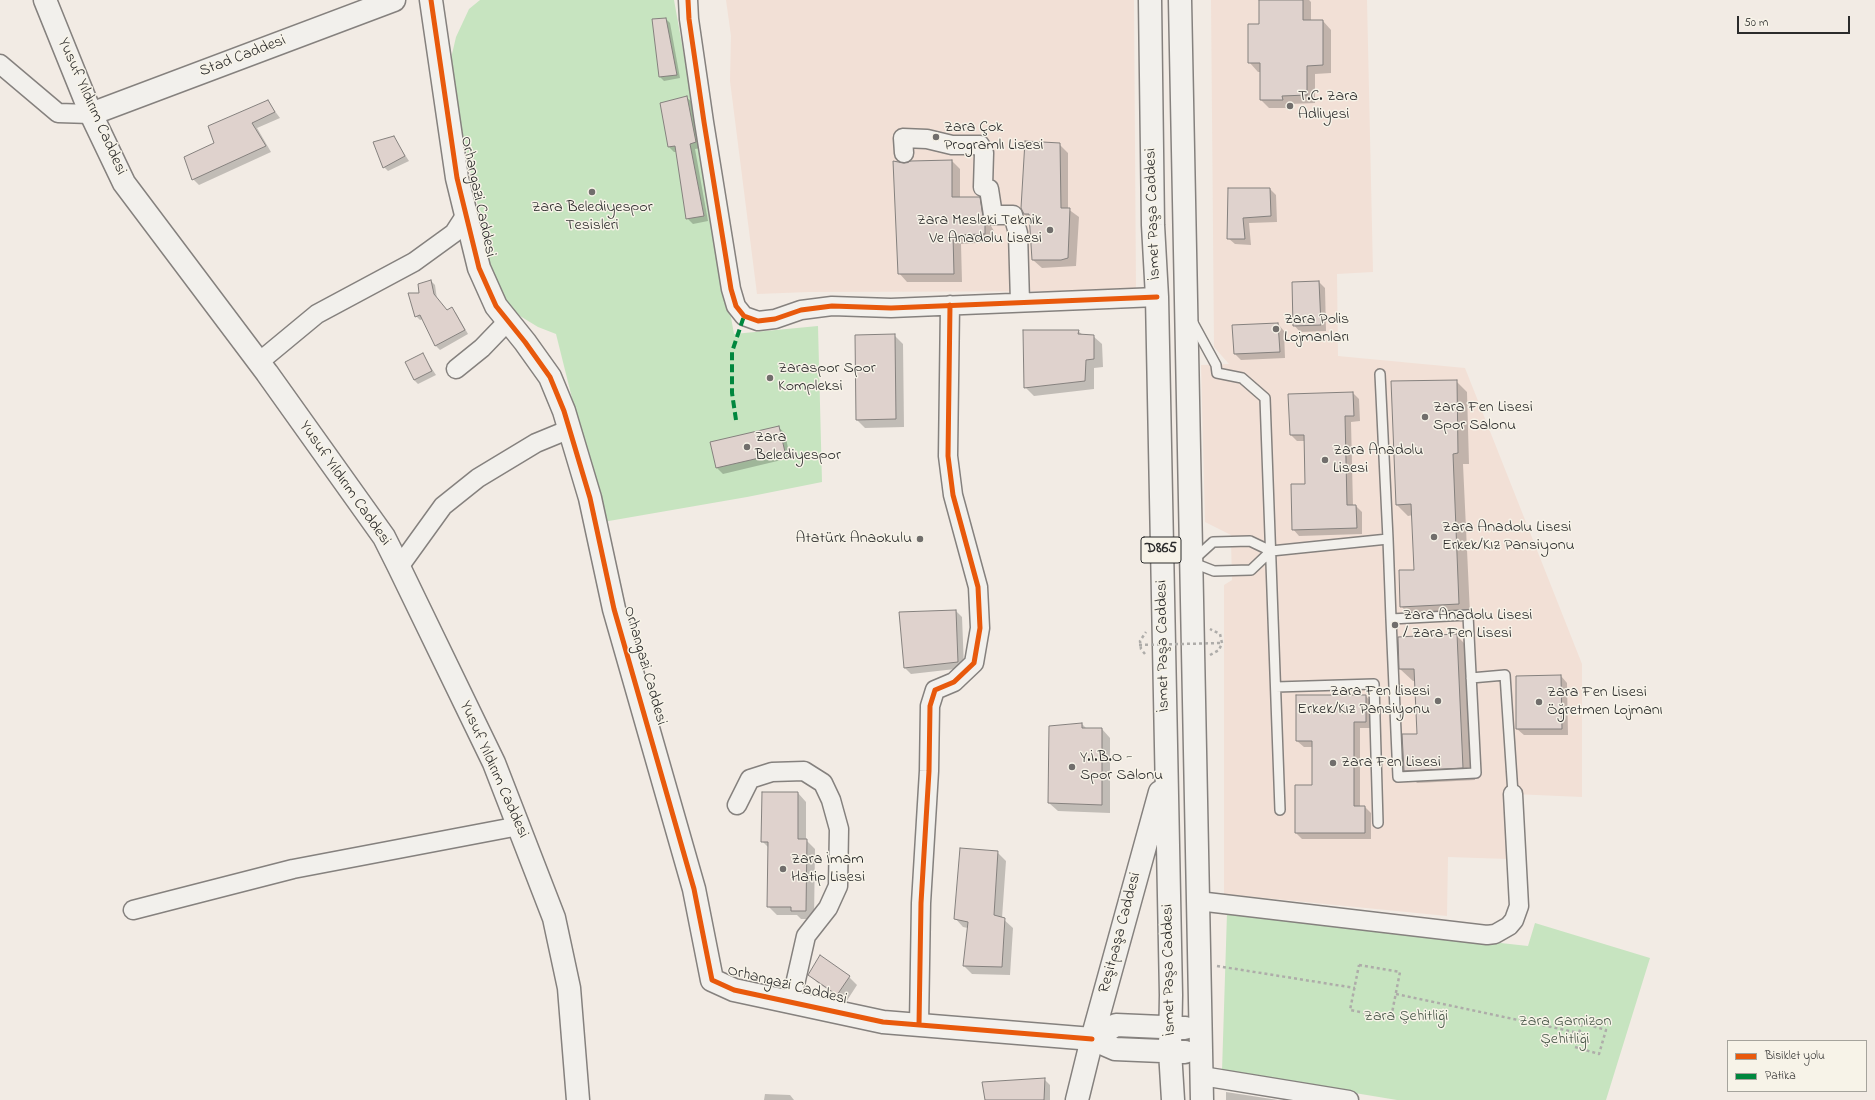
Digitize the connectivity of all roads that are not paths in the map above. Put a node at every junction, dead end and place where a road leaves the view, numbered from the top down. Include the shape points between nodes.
1 (45, 0) edge
2 (394, 0) edge
3 (431, 0) edge
4 (688, 0) edge
5 (1150, 0) edge
6 (1180, 0) edge
7 (0, 64) edge
8 (91, 114) junction
9 (904, 153) dead end
10 (466, 216) junction
11 (1157, 297) junction
12 (1020, 302) junction
13 (950, 305) junction
14 (1186, 311) junction
15 (508, 321) junction
16 (259, 362) junction
17 (456, 369) dead end
18 (1380, 374) dead end
19 (570, 429) junction
20 (1388, 539) junction
21 (1271, 551) junction
22 (1191, 562) junction
23 (399, 567) junction
24 (1391, 619) junction
25 (1471, 678) junction
26 (1276, 687) junction
27 (1166, 767) junction
28 (1513, 794) joint
29 (737, 805) dead end
30 (1280, 810) dead end
31 (1378, 823) dead end
32 (518, 826) junction
33 (1198, 901) junction
34 (133, 910) dead end
35 (791, 1002) junction
36 (919, 1025) junction
37 (1171, 1028) junction
38 (1201, 1029) junction
39 (1092, 1039) junction
40 (1170, 1051) junction
41 (1201, 1053) junction
42 (1202, 1076) junction
43 (1170, 1099) edge
44 (578, 1100) edge
45 (1078, 1100) edge
46 (1202, 1100) edge
47 (1350, 1100) edge

1 - 8 main road, Yusuf Yıldırım Caddesi
2 - 8 main road, Stad Caddesi
3 - 10 main road, Orhangazi Caddesi via 457,178
4 - 13 street via 704,122 731,289 736,306 744,316 758,321 775,319 801,310 832,306 891,308
5 - 11 main road, İsmet Paşa Caddesi / D865 via 1153,225
6 - 14 main road, İsmet Paşa Caddesi / D865
7 - 8 street via 58,113
8 - 16 main road, Yusuf Yıldırım Caddesi via 124,183
9 - 12 street via 903,138 927,139 952,145 980,145 984,153 983,187 989,189 993,215 1013,215 1018,233
10 - 15 main road, Orhangazi Caddesi via 479,268 496,306
10 - 16 street via 454,232 414,262 316,314
11 - 12 street
11 - 27 main road, İsmet Paşa Caddesi / D865
12 - 13 street
13 - 36 street via 948,456 953,495 978,587 980,628 974,663 954,682 935,690 930,706 921,903
14 - 21 lane via 1218,373 1242,378 1265,398
14 - 22 main road, İsmet Paşa Caddesi / D865
15 - 17 street via 482,348
15 - 19 main road, Orhangazi Caddesi via 550,377
16 - 23 main road, Yusuf Yıldırım Caddesi via 384,537
18 - 20 lane
19 - 23 street via 536,443 478,478 443,506
19 - 35 main road, Orhangazi Caddesi via 590,498 614,609 694,890 712,980 734,990
20 - 21 lane
20 - 24 lane
21 - 22 lane via 1251,570 1214,571
21 - 22 lane via 1250,541 1213,542
21 - 26 lane
22 - 33 main road, İsmet Paşa Caddesi / D865
23 - 32 main road, Yusuf Yıldırım Caddesi via 494,763
24 - 25 lane via 1468,615
24 - 25 lane via 1398,777 1476,773
25 - 28 lane via 1505,675
26 - 30 lane
26 - 31 lane via 1374,684
27 - 37 main road, İsmet Paşa Caddesi / D865
27 - 39 main road, Reşitpaşa Caddesi
28 - 33 street via 1519,906 1509,926 1495,934
29 - 35 street via 750,779 772,772 804,771 822,783 831,800 839,829 838,886 828,908 806,936
32 - 34 street via 293,869
32 - 44 main road, Yusuf Yıldırım Caddesi via 554,918 569,988
33 - 38 main road, İsmet Paşa Caddesi / D865
35 - 36 main road, Orhangazi Caddesi via 883,1022
36 - 39 main road, Orhangazi Caddesi
37 - 38 main road
37 - 39 main road via 1116,1025
37 - 40 main road, İsmet Paşa Caddesi / D865
38 - 41 main road, İsmet Paşa Caddesi / D865
39 - 40 main road, Orhangazi Caddesi via 1115,1049
39 - 45 main road, Reşitpaşa Caddesi
40 - 41 main road, Orhangazi Caddesi
40 - 43 main road, İsmet Paşa Caddesi / D865
41 - 42 main road, İsmet Paşa Caddesi / D865
42 - 46 main road, İsmet Paşa Caddesi / D865
42 - 47 street

